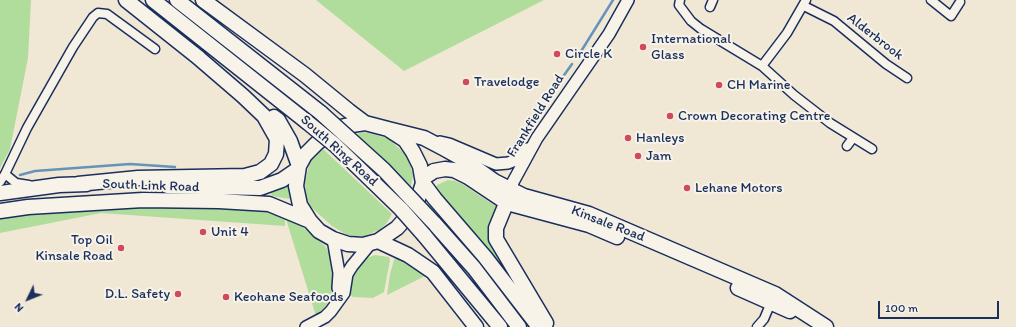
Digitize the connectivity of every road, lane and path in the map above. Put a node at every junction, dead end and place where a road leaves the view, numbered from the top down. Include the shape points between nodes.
1 (126, 0) edge
2 (153, 0) edge
3 (177, 0) edge
4 (203, 0) edge
5 (628, 0) edge
6 (680, 0) edge
7 (931, 0) edge
8 (960, 2) dead end
9 (805, 3) edge
10 (155, 49) dead end
11 (193, 53) junction
12 (762, 66) junction
13 (907, 78) dead end
14 (365, 123) junction
15 (388, 129) junction
16 (424, 138) junction
17 (537, 138) junction
18 (853, 138) junction
19 (847, 146) dead end
20 (872, 149) dead end
21 (299, 167) junction
22 (6, 174) junction
23 (423, 181) junction
24 (0, 182) edge
25 (78, 184) junction
26 (39, 187) junction
27 (0, 193) edge
28 (509, 196) junction
29 (0, 211) edge
30 (310, 221) junction
31 (333, 239) junction
32 (374, 243) junction
33 (772, 299) junction
34 (337, 303) junction
35 (306, 327) edge
36 (476, 327) edge
37 (500, 327) edge
38 (519, 327) edge
39 (539, 327) edge
40 (548, 327) edge
41 (757, 327) edge
42 (826, 327) edge

1 - 11 highway
2 - 37 highway, South Ring Road, bridge via 335,145 401,209
3 - 38 highway, South Ring Road, bridge via 321,113 384,170 474,268
4 - 14 highway
5 - 17 street, Frankfield Road via 609,34
6 - 12 street via 679,5 691,21
7 - 8 street via 951,16
9 - 12 street, Alderbrook via 788,33
9 - 13 street, Alderbrook via 845,29
10 - 22 street via 107,14 98,13 93,17 34,117
11 - 21 highway via 278,120 290,141
11 - 25 highway via 264,116 277,139 276,154 271,164 260,172 245,176 138,178
12 - 18 street via 794,95
14 - 15 highway
14 - 21 highway via 337,128 328,133 305,155
15 - 16 highway, Kinsale Road
15 - 23 highway via 405,140 414,152
16 - 17 street via 449,144 496,164 518,159
16 - 28 highway, Kinsale Road via 463,159 494,181
17 - 28 street, Frankfield Road
18 - 19 street
18 - 20 street
21 - 25 highway, South Link Road via 282,180 260,188
21 - 30 highway via 297,190 300,205
22 - 24 street
22 - 26 street via 16,182
23 - 28 highway, Kinsale Road via 434,171 454,170
23 - 32 highway via 412,211 396,228
23 - 39 highway
25 - 26 highway, South Link Road
26 - 27 highway, South Link Road
28 - 33 highway, Kinsale Road via 589,214
28 - 40 highway via 496,228 496,239
29 - 30 highway, South Link Road via 143,200 219,201 269,204
30 - 31 highway
31 - 32 highway via 348,244
31 - 34 street via 339,273
32 - 34 street via 347,274 344,293
32 - 36 highway via 408,255 433,272
33 - 41 street via 764,319
33 - 42 highway, Kinsale Road
34 - 35 street via 329,314

